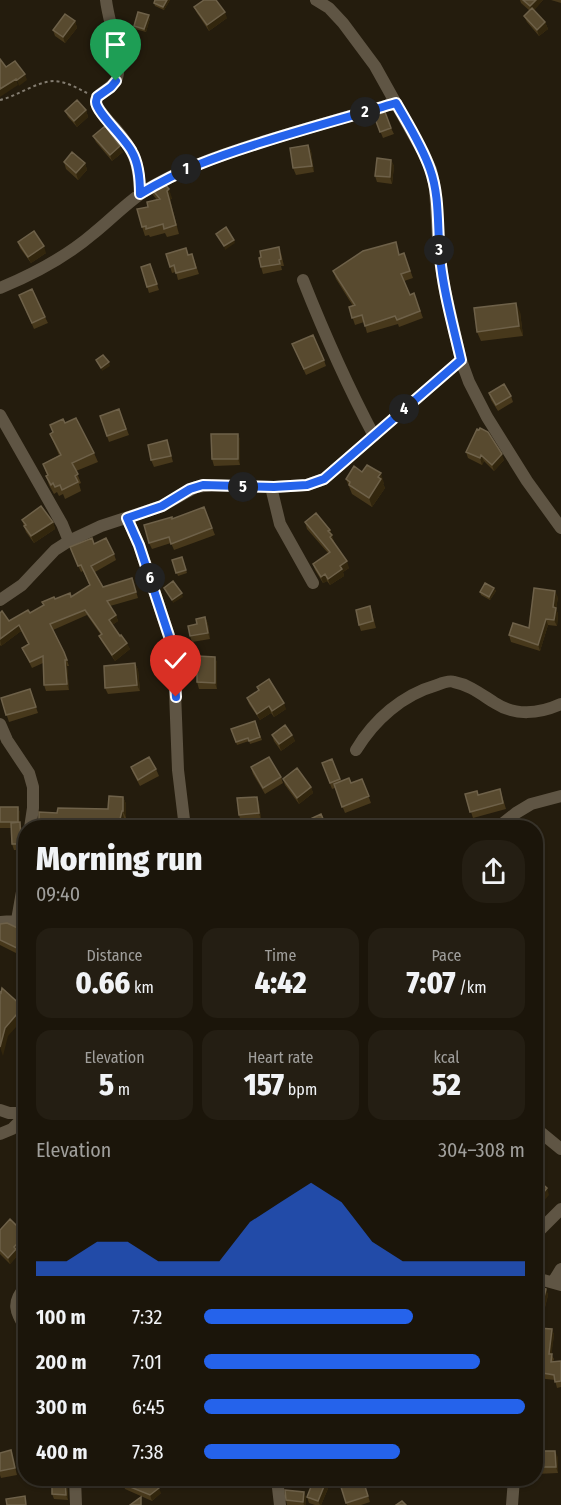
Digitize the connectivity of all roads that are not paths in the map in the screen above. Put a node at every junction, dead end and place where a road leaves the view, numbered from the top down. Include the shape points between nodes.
1 (106, 0) edge
2 (316, 0) edge
3 (396, 103) junction
4 (140, 194) junction
5 (303, 280) dead end
6 (0, 288) edge
7 (461, 360) junction
8 (0, 415) edge
9 (374, 436) junction
10 (271, 487) junction
11 (127, 518) junction
12 (561, 528) edge
13 (69, 541) junction
14 (313, 583) dead end
15 (0, 600) edge
16 (561, 705) edge
17 (0, 724) edge
18 (356, 750) dead end
19 (561, 796) edge
20 (31, 820) edge
21 (184, 820) edge
22 (507, 820) edge
23 (18, 920) edge
24 (0, 922) edge
25 (0, 1110) edge
26 (18, 1117) edge
27 (18, 1124) edge
28 (0, 1134) edge
29 (543, 1135) edge
30 (561, 1149) edge
31 (561, 1209) edge
32 (543, 1227) edge
33 (561, 1269) edge
34 (557, 1283) edge
35 (18, 1295) edge
36 (18, 1317) edge
37 (75, 1486) edge
38 (278, 1486) edge
39 (513, 1486) edge
40 (76, 1505) edge
41 (280, 1505) edge
42 (512, 1505) edge

1 - 4 street via 118,76 97,97 96,104 133,153
2 - 3 street via 342,23 375,66
3 - 4 street via 202,162
3 - 7 street via 423,152 435,189 439,254
4 - 6 street via 75,248
5 - 9 street
7 - 9 street
7 - 12 street via 487,417
8 - 13 street
9 - 10 street via 324,479 307,485
10 - 11 street via 203,485
10 - 14 street via 280,524
11 - 13 street
11 - 21 street via 169,636
13 - 15 street via 55,549 22,585
16 - 18 street via 527,713 511,711 452,681 402,701 382,716
17 - 20 street via 29,773 33,787
19 - 22 street via 531,804
23 - 24 street
25 - 26 street
27 - 28 street
29 - 30 street
31 - 32 street
33 - 34 street
35 - 36 street
37 - 40 street
38 - 41 street
39 - 42 street

